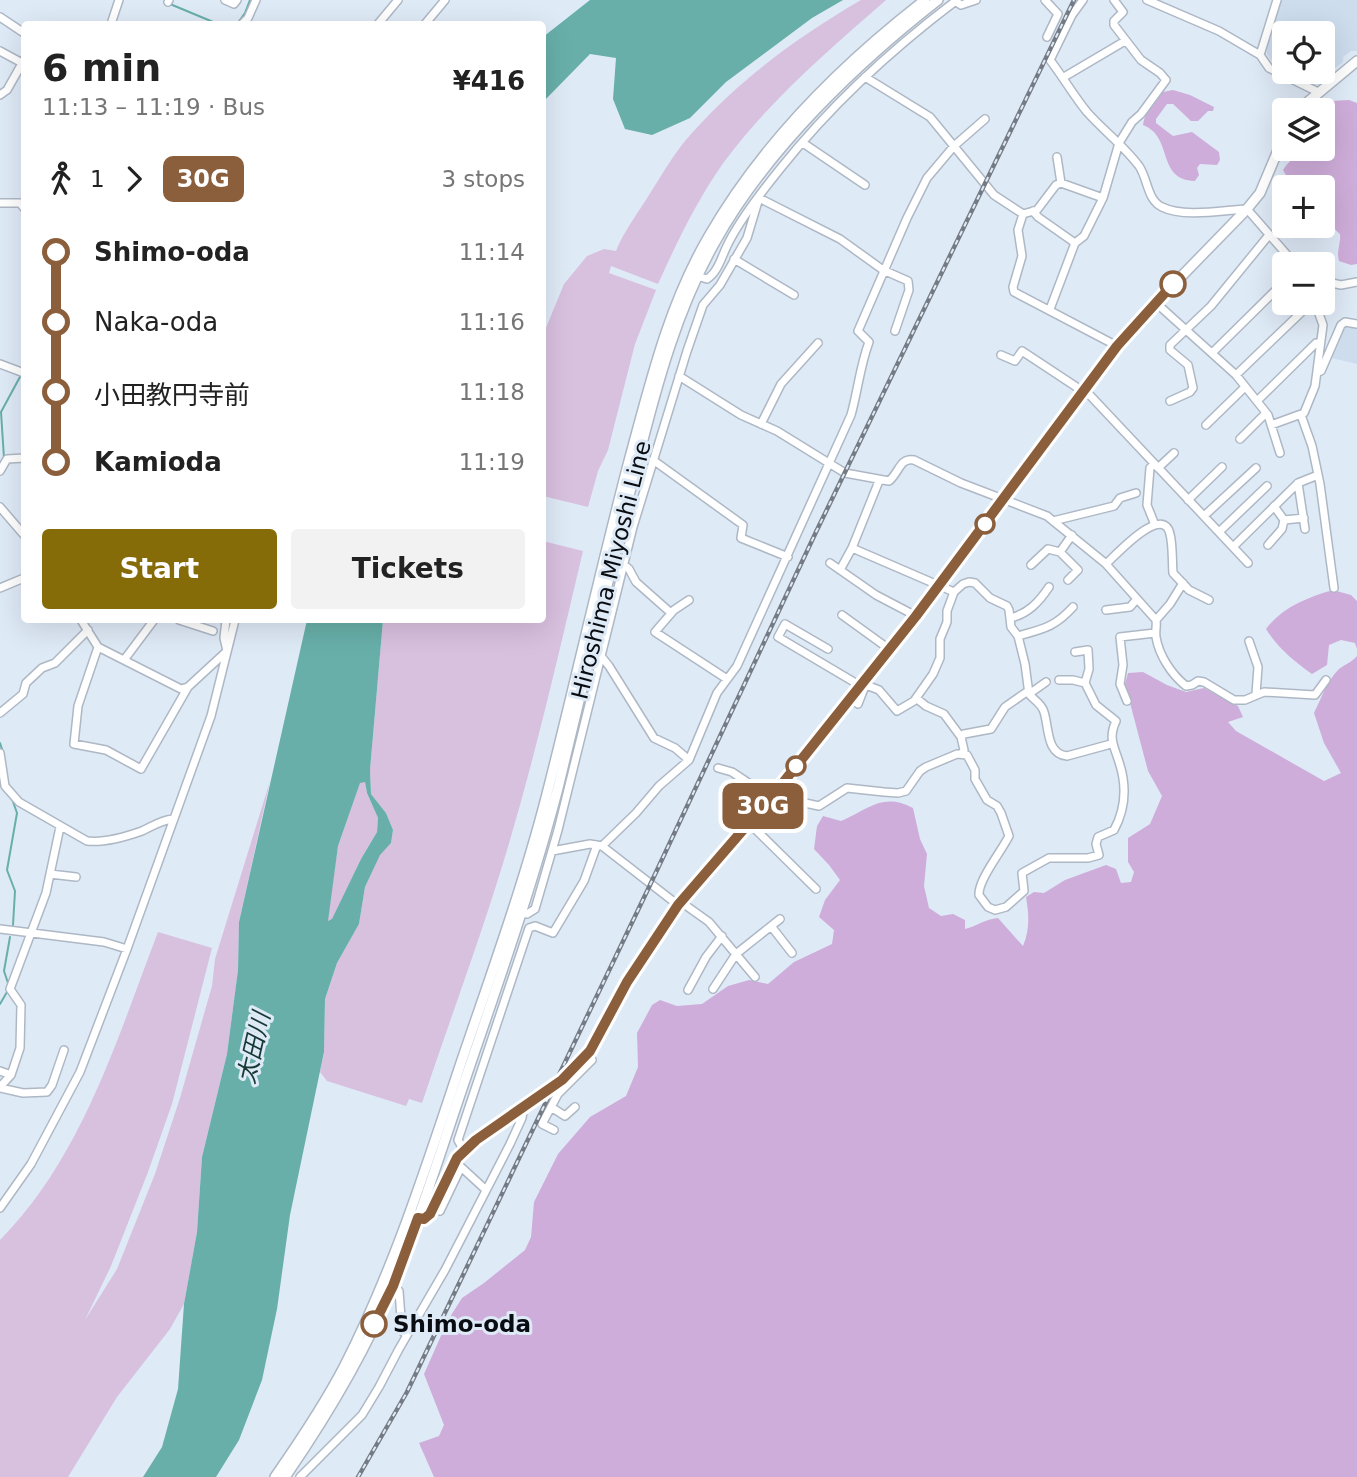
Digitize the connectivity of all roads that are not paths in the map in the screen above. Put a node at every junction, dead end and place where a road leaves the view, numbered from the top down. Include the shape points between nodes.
1 (119, 0) edge
2 (225, 0) edge
3 (237, 0) edge
4 (256, 0) edge
5 (398, 0) edge
6 (925, 0) edge
7 (938, 0) edge
8 (976, 0) edge
9 (1045, 0) edge
10 (1083, 0) edge
11 (1114, 0) edge
12 (1147, 0) edge
13 (1277, 0) edge
14 (443, 1) edge
15 (956, 1) edge
16 (0, 17) edge
17 (112, 21) edge
18 (245, 21) edge
19 (380, 21) edge
20 (427, 21) edge
21 (21, 31) edge
22 (1047, 37) dead end
23 (1125, 41) junction
24 (0, 51) edge
25 (1260, 55) junction
26 (21, 61) edge
27 (1357, 61) edge
28 (21, 67) edge
29 (865, 77) junction
30 (1064, 77) junction
31 (1318, 92) junction
32 (0, 95) edge
33 (1311, 98) edge
34 (985, 119) dead end
35 (803, 143) junction
36 (1119, 143) junction
37 (954, 146) junction
38 (1057, 157) dead end
39 (1273, 161) edge
40 (1061, 183) junction
41 (865, 185) dead end
42 (759, 198) junction
43 (1103, 198) junction
44 (0, 203) edge
45 (21, 204) edge
46 (1247, 209) junction
47 (1033, 211) junction
48 (1023, 214) junction
49 (1269, 234) junction
50 (1075, 243) junction
51 (1285, 252) edge
52 (734, 259) junction
53 (883, 270) junction
54 (693, 275) junction
55 (1357, 282) edge
56 (1335, 284) edge
57 (1272, 294) edge
58 (794, 295) dead end
59 (1155, 302) junction
60 (1050, 309) junction
61 (1300, 315) edge
62 (1318, 315) edge
63 (1357, 324) edge
64 (1186, 330) junction
65 (895, 331) dead end
66 (818, 343) dead end
67 (1320, 343) junction
68 (1117, 346) junction
69 (1212, 353) junction
70 (1001, 355) dead end
71 (0, 364) edge
72 (21, 372) edge
73 (1317, 372) junction
74 (1236, 375) junction
75 (679, 376) junction
76 (1245, 387) junction
77 (1085, 391) junction
78 (1170, 401) dead end
79 (1257, 401) junction
80 (1266, 413) junction
81 (1301, 415) junction
82 (761, 424) junction
83 (1206, 425) dead end
84 (1271, 425) junction
85 (1240, 439) dead end
86 (1174, 453) dead end
87 (1280, 453) dead end
88 (21, 458) edge
89 (653, 460) junction
90 (830, 465) junction
91 (1156, 466) junction
92 (1222, 467) dead end
93 (1256, 468) dead end
94 (0, 471) edge
95 (1318, 475) junction
96 (879, 481) junction
97 (1298, 483) junction
98 (1267, 486) dead end
99 (1136, 493) dead end
100 (1003, 500) junction
101 (1188, 500) junction
102 (1274, 506) junction
103 (0, 508) edge
104 (1204, 516) junction
105 (1304, 518) junction
106 (1284, 520) junction
107 (1053, 521) junction
108 (1155, 525) junction
109 (1305, 529) dead end
110 (21, 532) edge
111 (1219, 532) junction
112 (1072, 535) junction
113 (1268, 545) dead end
114 (1233, 547) junction
115 (852, 548) junction
116 (1060, 552) junction
117 (788, 557) junction
118 (830, 563) dead end
119 (1248, 563) dead end
120 (623, 564) junction
121 (1106, 564) junction
122 (1031, 565) dead end
123 (840, 570) junction
124 (21, 579) edge
125 (1068, 580) dead end
126 (1183, 583) junction
127 (940, 584) junction
128 (1049, 587) dead end
129 (0, 588) edge
130 (1334, 588) dead end
131 (954, 592) junction
132 (1137, 599) junction
133 (689, 600) dead end
134 (1209, 600) dead end
135 (1073, 607) dead end
136 (1106, 610) dead end
137 (671, 613) junction
138 (842, 615) dead end
139 (916, 616) junction
140 (1010, 618) junction
141 (1156, 620) junction
142 (84, 623) edge
143 (152, 623) edge
144 (188, 623) edge
145 (226, 623) edge
146 (234, 623) edge
147 (88, 630) junction
148 (213, 631) dead end
149 (1155, 633) junction
150 (1018, 636) junction
151 (1249, 641) dead end
152 (98, 647) junction
153 (828, 649) dead end
154 (889, 649) junction
155 (227, 651) junction
156 (1074, 652) dead end
157 (601, 656) junction
158 (124, 660) junction
159 (727, 679) junction
160 (1059, 680) dead end
161 (1326, 680) dead end
162 (1046, 682) dead end
163 (1085, 683) junction
164 (862, 685) junction
165 (188, 687) junction
166 (1028, 692) junction
167 (1256, 694) junction
168 (916, 698) junction
169 (1127, 701) dead end
170 (858, 704) dead end
171 (0, 713) edge
172 (961, 737) junction
173 (1111, 744) junction
174 (0, 752) edge
175 (962, 753) junction
176 (689, 760) junction
177 (718, 768) dead end
178 (3, 787) edge
179 (772, 796) junction
180 (173, 819) junction
181 (749, 822) junction
182 (60, 827) junction
183 (599, 845) junction
184 (552, 851) junction
185 (50, 874) junction
186 (76, 877) dead end
187 (816, 888) dead end
188 (680, 904) junction
189 (517, 912) junction
190 (780, 919) dead end
191 (771, 926) junction
192 (0, 929) edge
193 (33, 934) junction
194 (722, 936) junction
195 (127, 949) junction
196 (792, 953) dead end
197 (736, 954) junction
198 (755, 977) dead end
199 (10, 989) junction
200 (713, 989) dead end
201 (688, 990) dead end
202 (0, 992) edge
203 (64, 1051) dead end
204 (592, 1060) dead end
205 (0, 1071) edge
206 (11, 1075) junction
207 (571, 1075) junction
208 (0, 1088) edge
209 (524, 1106) junction
210 (551, 1107) junction
211 (575, 1107) dead end
212 (554, 1130) dead end
213 (464, 1151) junction
214 (486, 1190) junction
215 (0, 1208) edge
216 (440, 1211) dead end
217 (414, 1217) junction
218 (393, 1286) junction
219 (407, 1335) junction
220 (275, 1477) edge
221 (285, 1477) edge
222 (300, 1477) edge

1 - 17 street
2 - 3 street via 234,4
4 - 18 street
5 - 19 street
6 - 54 main road, Hiroshima Miyoshi Line via 842,71 775,143 710,234
7 - 54 main road, Hiroshima Miyoshi Line via 858,68 799,130 747,194
8 - 15 street via 961,5
9 - 22 street via 1058,14
10 - 30 street via 1050,60
11 - 23 street via 1123,12 1114,25
12 - 25 street via 1219,31
13 - 25 street
14 - 20 street
15 - 29 street
16 - 21 street
23 - 30 street
23 - 36 street via 1166,80
24 - 26 street
25 - 31 street via 1269,68
27 - 31 main road
28 - 32 street
29 - 35 street
29 - 37 street via 930,117
30 - 36 street via 1086,111
31 - 33 main road
34 - 37 street
35 - 41 street
35 - 42 street
36 - 43 street
36 - 46 street via 1145,176 1158,205 1195,212
37 - 48 street via 994,195
37 - 53 street via 928,178
38 - 40 street
39 - 46 main road, Hiroshima Miyoshi Line via 1260,193
40 - 43 street
40 - 47 street
42 - 52 street via 747,238
42 - 53 street via 840,239
42 - 54 street via 729,241 713,275 707,279
43 - 50 street via 1084,236
44 - 45 street
46 - 49 street
46 - 59 main road, Hiroshima Miyoshi Line
47 - 48 street
47 - 50 street
48 - 60 street via 1017,230 1021,256 1014,292
49 - 51 street
49 - 64 street
50 - 60 street
52 - 58 street
52 - 75 street via 703,305
53 - 65 street via 908,281
53 - 90 street via 858,331 869,342 851,415
54 - 189 main road, Hiroshima Miyoshi Line via 648,424 557,791
55 - 56 street
57 - 69 street
59 - 64 street
59 - 68 main road, Hiroshima Miyoshi Line
60 - 68 street
61 - 74 street
62 - 67 street via 1323,325
63 - 73 street via 1341,325
64 - 69 street
64 - 78 street via 1170,345 1170,351 1188,365 1193,388
66 - 82 street via 781,384
67 - 73 street
67 - 79 street
68 - 77 main road, Hiroshima Miyoshi Line
69 - 74 street
70 - 77 street via 1015,361 1022,351
71 - 72 street
73 - 81 street
74 - 76 street
75 - 82 street
75 - 89 street
76 - 79 street
76 - 83 street
77 - 91 street
77 - 100 main road, Hiroshima Miyoshi Line
79 - 80 street
80 - 84 street
80 - 85 street
81 - 84 street
81 - 95 street
82 - 90 street
84 - 87 street
86 - 91 street
88 - 94 street via 7,459
89 - 117 street via 743,525 741,538
89 - 120 street
90 - 96 street
90 - 117 street
91 - 101 street
91 - 108 street via 1150,468 1147,505
92 - 101 street
93 - 104 street
95 - 97 street
95 - 130 street
96 - 100 street via 896,476 908,458
96 - 115 street
97 - 102 street
97 - 105 street
98 - 111 street
99 - 107 street via 1120,498 1114,506
100 - 107 street
100 - 127 main road, Hiroshima Miyoshi Line
101 - 104 street
102 - 106 street
102 - 114 street
103 - 110 street
104 - 111 street
105 - 106 street
105 - 109 street
106 - 113 street
107 - 112 street
108 - 121 street
108 - 126 street via 1167,527 1173,573
111 - 114 street
112 - 116 street
112 - 121 street
114 - 119 street
115 - 123 street
115 - 127 street
116 - 122 street via 1048,549
116 - 125 street via 1078,570
117 - 159 street
118 - 123 street
120 - 137 street
120 - 157 street
121 - 132 street
123 - 139 street
124 - 129 street
126 - 134 street
126 - 141 street
127 - 131 street
127 - 139 main road, Hiroshima Miyoshi Line
128 - 140 street via 1023,615
131 - 140 street via 963,584 975,583 1007,606
131 - 168 street via 940,639 940,658
132 - 136 street via 1130,607
132 - 141 street
133 - 137 street
135 - 150 street via 1051,627
137 - 159 street via 654,632
138 - 154 street
139 - 154 main road, Hiroshima Miyoshi Line
140 - 150 street
141 - 149 street
142 - 147 street
143 - 158 street
144 - 148 street
145 - 155 street
146 - 155 street
147 - 152 street
147 - 171 street via 55,663 26,683 23,694
149 - 167 street via 1160,651 1186,686 1204,681 1234,700
149 - 169 street via 1121,636 1120,684
150 - 166 street
151 - 167 street via 1258,667
152 - 158 street
152 - 165 street via 78,706 74,744 106,750 141,769
153 - 164 street via 785,624 778,637
154 - 164 main road, Hiroshima Miyoshi Line
155 - 165 street
155 - 180 street via 211,716
156 - 163 street via 1088,650
157 - 176 street via 654,738
157 - 184 street
158 - 165 street via 181,690
159 - 176 street via 708,711
160 - 163 street
161 - 167 street via 1315,695
162 - 166 street
163 - 173 street via 1096,705 1116,721
164 - 168 street via 879,691 897,711
164 - 170 street
164 - 179 main road, Hiroshima Miyoshi Line
166 - 172 street via 1006,707 991,729
166 - 173 street via 1041,706 1050,740 1061,755
168 - 172 street via 944,714
172 - 175 street
173 - 175 street via 1126,796 1114,831 1098,837 1099,855 1049,858 1022,873 1024,891 1006,907 995,910 982,899 979,888 1009,836 997,806 987,800 970,760
174 - 178 street
175 - 179 street via 926,767 898,793 847,788 819,806
176 - 183 street
177 - 179 street
178 - 182 street
179 - 181 main road, Hiroshima Miyoshi Line
180 - 182 street via 99,842
180 - 195 street
181 - 187 street
181 - 188 main road, Hiroshima Miyoshi Line
182 - 185 street
183 - 184 street
183 - 188 street
183 - 213 street via 553,933 529,928 458,1140
184 - 189 street via 535,909 527,914
185 - 186 street
185 - 193 street
188 - 194 street
188 - 207 main road, Hiroshima Miyoshi Line
189 - 217 main road, Hiroshima Miyoshi Line
190 - 191 street
191 - 196 street
191 - 197 street
192 - 193 street
193 - 195 street
193 - 199 street
194 - 197 street
194 - 201 street
195 - 215 street via 80,1072 31,1164
197 - 198 street
197 - 200 street
199 - 202 street
199 - 206 street via 21,1005 20,1048
203 - 208 street via 47,1092
204 - 207 street
205 - 206 street
206 - 208 street
207 - 209 main road, Hiroshima Miyoshi Line
207 - 210 street
209 - 213 main road, Hiroshima Miyoshi Line
209 - 214 street
210 - 211 street via 565,1116
210 - 212 street via 542,1124
213 - 217 main road, Hiroshima Miyoshi Line via 430,1214 424,1219
214 - 216 street via 461,1167
214 - 219 street
217 - 218 main road, Hiroshima Miyoshi Line
217 - 220 main road, Hiroshima Miyoshi Line via 344,1367
218 - 219 street via 400,1291 402,1331
218 - 221 main road, Hiroshima Miyoshi Line via 345,1380
219 - 222 street via 362,1415

